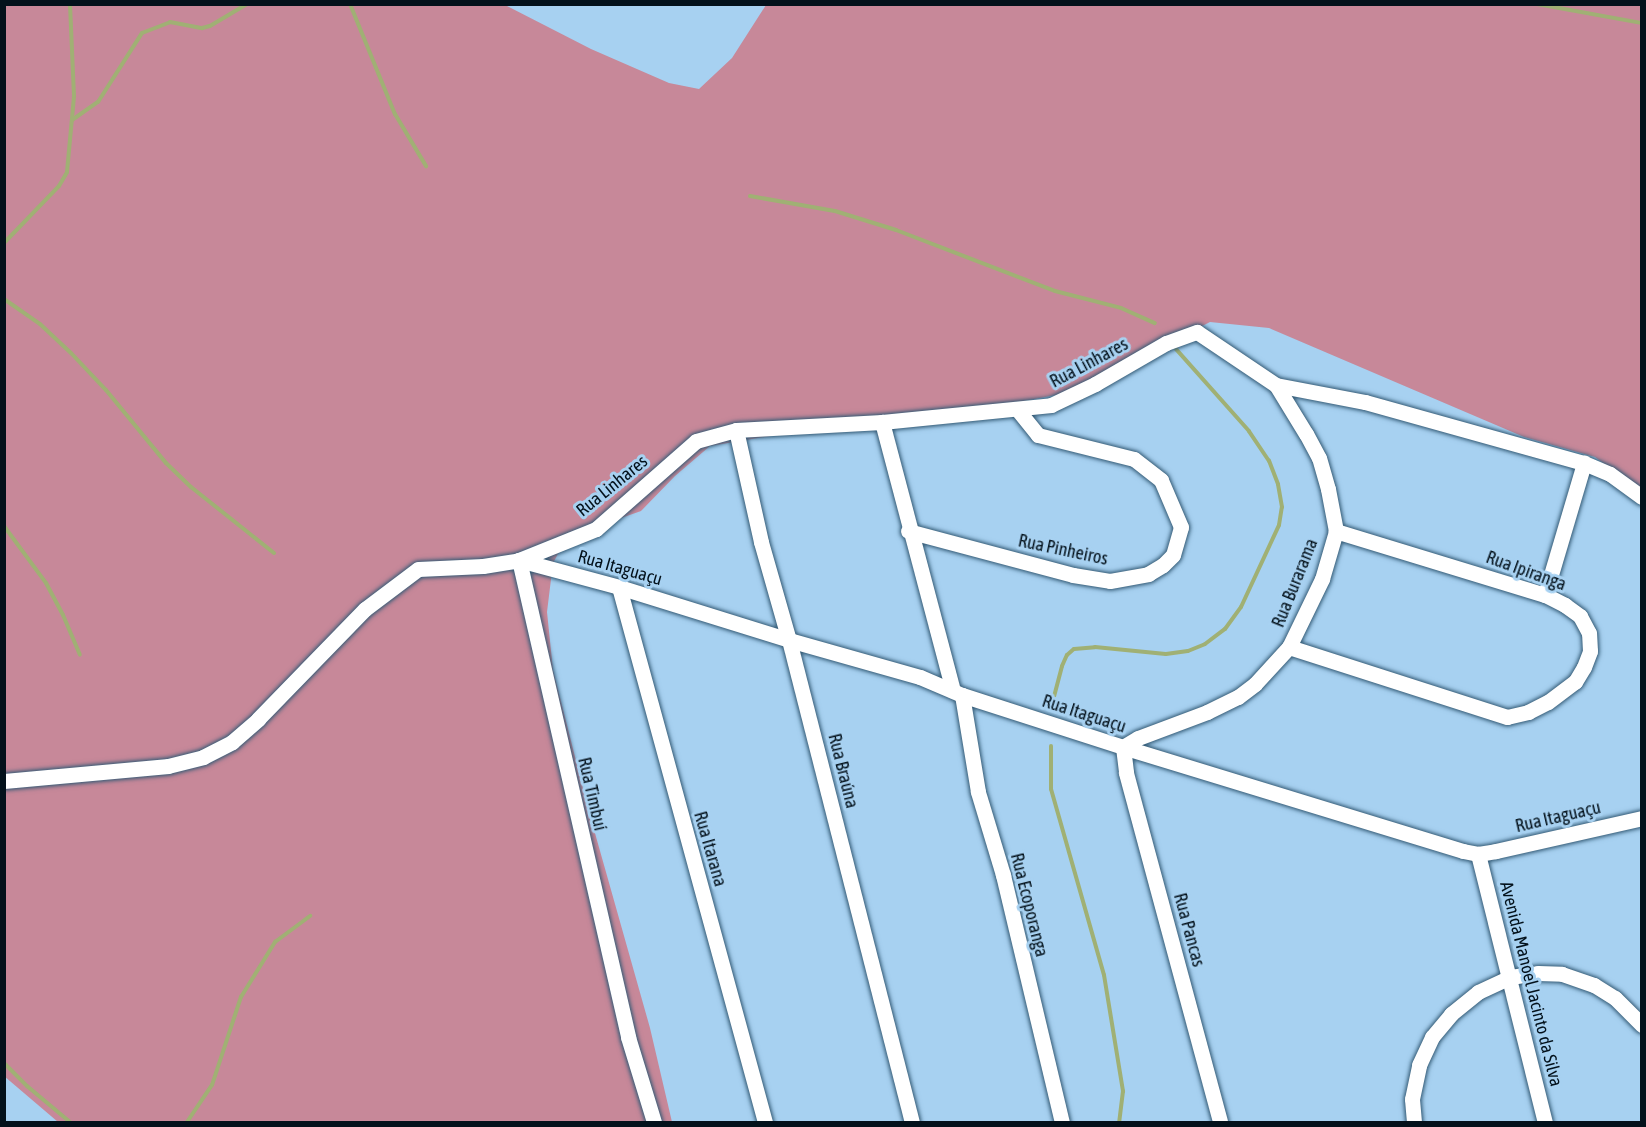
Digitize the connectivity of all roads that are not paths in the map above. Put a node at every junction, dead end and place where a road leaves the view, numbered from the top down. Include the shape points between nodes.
1 (1276, 385) junction
2 (1017, 409) junction
3 (882, 422) junction
4 (736, 430) junction
5 (1584, 463) junction
6 (1641, 497) edge
7 (909, 531) junction
8 (1335, 531) junction
9 (519, 560) junction
10 (619, 587) junction
11 (1545, 595) junction
12 (789, 640) junction
13 (1289, 647) junction
14 (958, 693) junction
15 (1123, 747) junction
16 (4, 781) edge
17 (1641, 818) edge
18 (1478, 854) junction
19 (1510, 977) junction
20 (1641, 1025) edge
21 (654, 1122) edge
22 (765, 1122) edge
23 (912, 1122) edge
24 (1062, 1122) edge
25 (1220, 1122) edge
26 (1414, 1122) edge
27 (1545, 1122) edge

1 - 2 street, Rua Linhares via 1197,332 1166,343 1051,405
1 - 5 street, Rua Linhares via 1365,402
1 - 8 street, Rua Burarama via 1319,458
2 - 3 street, Rua Linhares
2 - 7 street, Rua Pinheiros via 1038,435 1134,459 1161,480 1181,527 1173,555 1148,574 1110,581 1073,575
3 - 4 street, Rua Linhares
3 - 7 street, Rua Ecoporanga
4 - 9 street, Rua Linhares via 696,441 596,529
4 - 12 street, Rua Braúna via 761,542
5 - 6 street, Rua Linhares via 1610,474
5 - 11 street
7 - 14 street, Rua Ecoporanga
8 - 11 street, Rua Ipiranga
8 - 13 street, Rua Burarama via 1322,579
9 - 10 street, Rua Itaguaçu
9 - 16 street via 418,569 364,609 258,719 232,741 203,757 168,766
9 - 21 street, Rua Timbuí via 628,1037
10 - 12 street, Rua Itaguaçu
10 - 22 street, Rua Itarana
11 - 13 street, Rua Ipiranga via 1580,616 1589,633 1590,651 1584,667 1566,691 1528,712 1507,717
12 - 14 street, Rua Itaguaçu via 920,677
12 - 23 street, Rua Braúna
13 - 15 street, Rua Burarama via 1238,697
14 - 15 street, Rua Itaguaçu
14 - 24 street, Rua Ecoporanga via 978,792 1003,875
15 - 18 street, Rua Itaguaçu
15 - 25 street, Rua Pancas via 1126,773
17 - 18 street, Rua Itaguaçu
18 - 19 street, Avenida Manoel Jacinto da Silva
19 - 20 street via 1562,974 1594,985 1615,998
19 - 26 street via 1478,992 1451,1014 1432,1037 1412,1099
19 - 27 street, Avenida Manoel Jacinto da Silva

